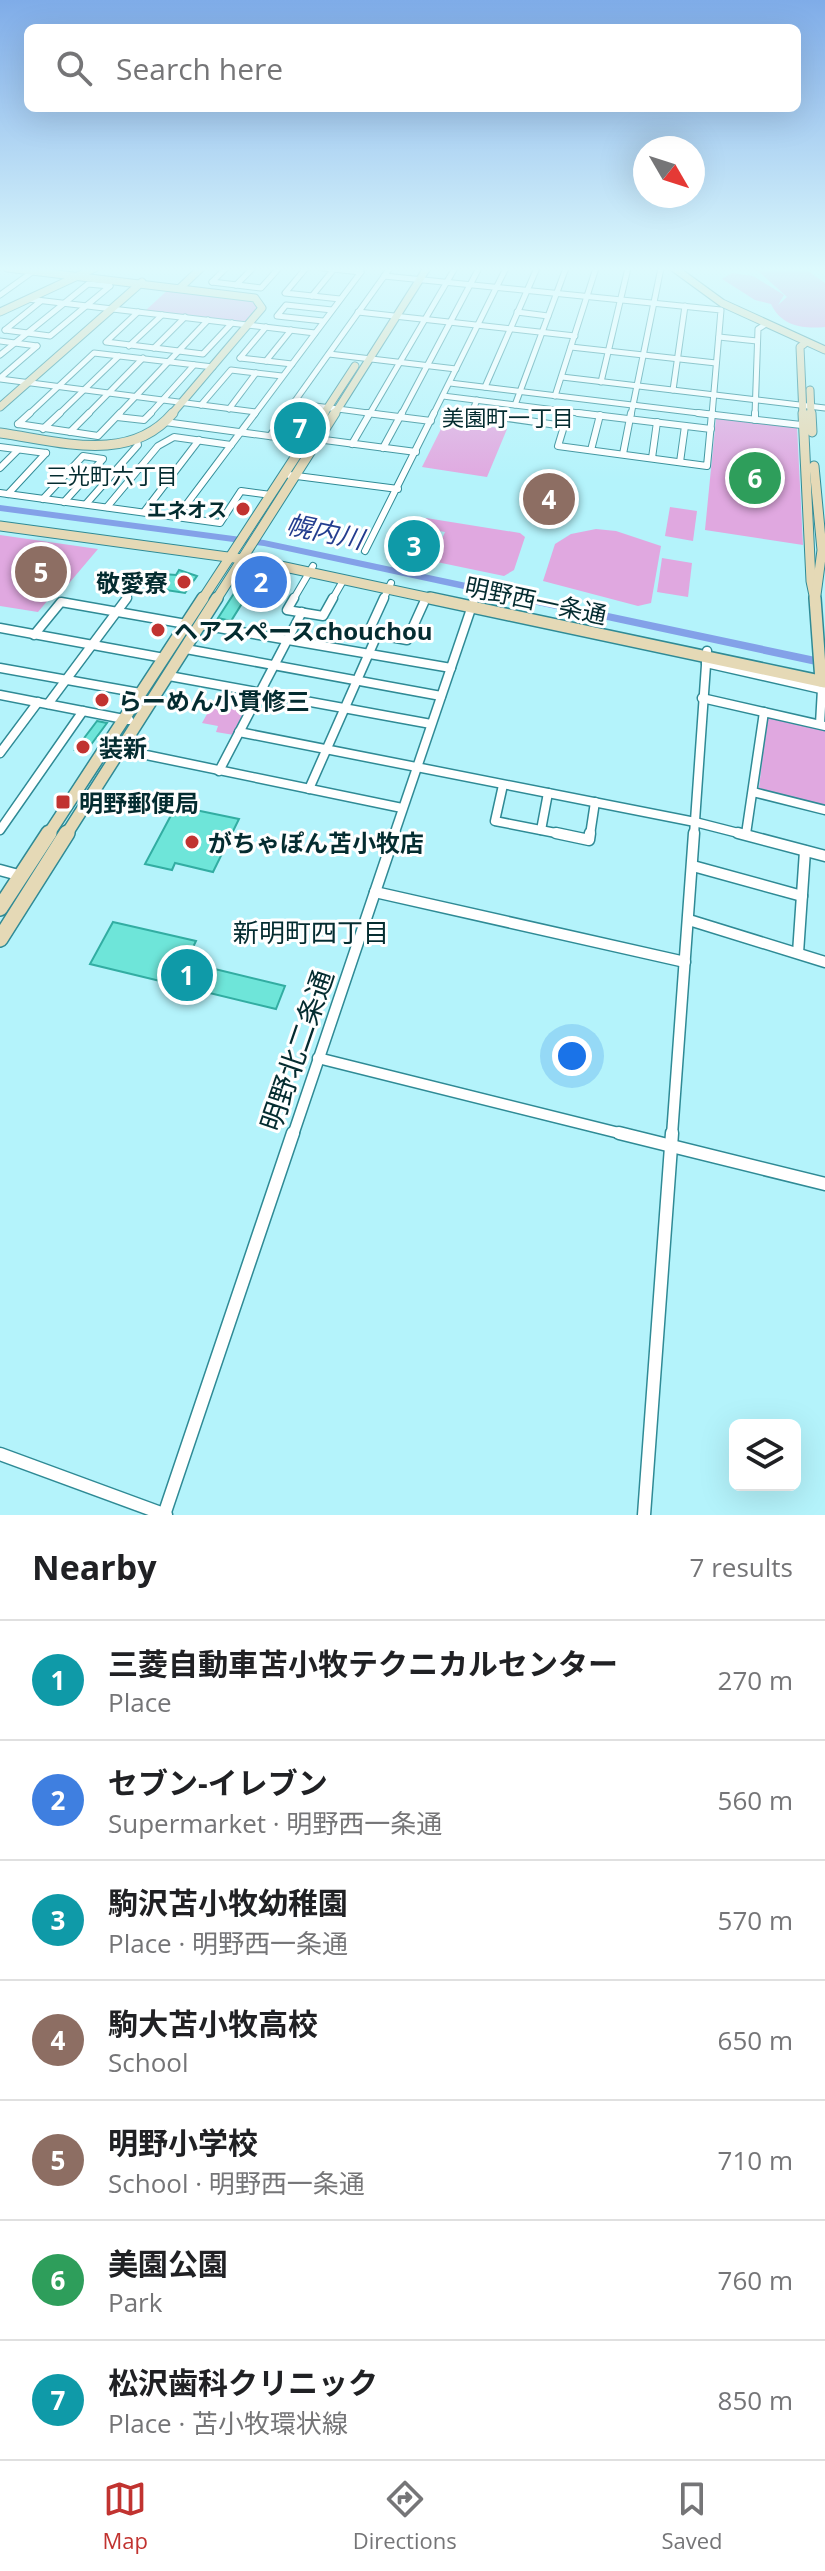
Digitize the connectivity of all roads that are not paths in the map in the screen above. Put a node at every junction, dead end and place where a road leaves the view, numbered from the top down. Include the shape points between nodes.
1 (21, 339) edge
2 (78, 339) edge
3 (110, 339) edge
4 (137, 339) edge
5 (163, 339) edge
6 (190, 339) edge
7 (217, 339) edge
8 (239, 339) edge
9 (256, 339) edge
10 (284, 339) edge
11 (311, 339) edge
12 (340, 339) edge
13 (377, 339) edge
14 (414, 339) edge
15 (442, 339) edge
16 (471, 339) edge
17 (506, 339) edge
18 (539, 339) edge
19 (574, 339) edge
20 (612, 339) edge
21 (646, 339) edge
22 (681, 339) edge
23 (719, 339) edge
24 (735, 339) edge
25 (794, 339) edge
26 (0, 341) edge
27 (757, 341) joint
28 (16, 343) junction
29 (804, 344) junction
30 (130, 345) junction
31 (571, 347) junction
32 (154, 348) junction
33 (825, 350) edge
34 (178, 351) junction
35 (609, 352) junction
36 (329, 354) junction
37 (0, 355) edge
38 (643, 355) junction
39 (119, 356) junction
40 (143, 358) junction
41 (364, 359) junction
42 (678, 359) junction
43 (266, 361) junction
44 (169, 362) junction
45 (400, 363) junction
46 (716, 363) junction
47 (292, 364) junction
48 (194, 365) junction
49 (427, 366) junction
50 (213, 367) junction
51 (456, 369) junction
52 (256, 373) junction
53 (282, 376) junction
54 (562, 377) junction
55 (0, 378) edge
56 (601, 382) junction
57 (29, 383) junction
58 (450, 383) junction
59 (58, 386) junction
60 (637, 386) junction
61 (485, 387) junction
62 (84, 390) junction
63 (673, 390) junction
64 (520, 391) junction
65 (109, 393) junction
66 (714, 395) junction
67 (443, 396) junction
68 (555, 396) junction
69 (136, 397) junction
70 (164, 400) junction
71 (477, 400) junction
72 (756, 400) junction
73 (182, 403) junction
74 (293, 403) junction
75 (201, 405) junction
76 (515, 405) junction
77 (633, 405) junction
78 (806, 406) junction
79 (0, 407) edge
80 (326, 407) junction
81 (825, 408) edge
82 (229, 409) junction
83 (336, 409) junction
84 (569, 411) junction
85 (256, 412) junction
86 (370, 413) junction
87 (600, 415) junction
88 (712, 415) junction
89 (117, 417) junction
90 (399, 417) junction
91 (630, 419) junction
92 (755, 420) junction
93 (431, 421) junction
94 (165, 422) junction
95 (657, 422) junction
96 (564, 426) junction
97 (685, 426) junction
98 (807, 426) junction
99 (44, 428) junction
100 (711, 429) junction
101 (70, 432) junction
102 (241, 432) junction
103 (0, 433) edge
104 (270, 436) junction
105 (33, 438) junction
106 (317, 439) junction
107 (199, 440) junction
108 (137, 441) junction
109 (305, 441) junction
110 (352, 444) junction
111 (231, 445) junction
112 (0, 447) edge
113 (383, 448) junction
114 (18, 450) junction
115 (591, 450) junction
116 (416, 452) junction
117 (623, 454) junction
118 (652, 458) junction
119 (680, 462) junction
120 (0, 468) edge
121 (815, 470) edge
122 (289, 475) junction
123 (398, 489) junction
124 (0, 493) edge
125 (8, 494) junction
126 (271, 495) junction
127 (43, 499) junction
128 (64, 502) junction
129 (816, 502) edge
130 (86, 504) junction
131 (107, 507) junction
132 (144, 512) junction
133 (177, 517) junction
134 (0, 523) edge
135 (250, 534) junction
136 (811, 548) junction
137 (365, 551) dead end
138 (824, 551) edge
139 (238, 553) junction
140 (311, 569) junction
141 (821, 573) junction
142 (344, 579) junction
143 (825, 584) edge
144 (390, 586) junction
145 (128, 596) dead end
146 (426, 597) junction
147 (815, 598) junction
148 (473, 603) junction
149 (116, 612) junction
150 (302, 612) junction
151 (186, 624) junction
152 (201, 625) junction
153 (0, 628) edge
154 (34, 635) junction
155 (377, 635) junction
156 (288, 640) junction
157 (92, 645) junction
158 (186, 649) junction
159 (368, 653) junction
160 (707, 657) junction
161 (164, 658) junction
162 (273, 666) junction
163 (0, 668) edge
164 (451, 668) junction
165 (169, 676) junction
166 (358, 679) junction
167 (66, 680) junction
168 (823, 681) edge
169 (260, 692) junction
170 (140, 693) junction
171 (0, 695) edge
172 (441, 696) junction
173 (702, 698) junction
174 (43, 703) junction
175 (345, 708) junction
176 (83, 711) junction
177 (764, 712) junction
178 (124, 719) junction
179 (139, 722) junction
180 (431, 724) junction
181 (822, 725) edge
182 (239, 732) junction
183 (122, 750) junction
184 (328, 750) junction
185 (0, 753) edge
186 (416, 767) junction
187 (219, 771) junction
188 (503, 785) junction
189 (309, 789) junction
190 (753, 792) junction
191 (548, 793) junction
192 (595, 802) junction
193 (402, 808) junction
194 (825, 810) edge
195 (695, 822) junction
196 (0, 830) edge
197 (541, 830) junction
198 (746, 834) junction
199 (805, 851) junction
200 (825, 856) edge
201 (693, 866) junction
202 (0, 870) edge
203 (21, 875) junction
204 (38, 880) junction
205 (375, 892) junction
206 (802, 896) junction
207 (0, 908) edge
208 (689, 920) junction
209 (0, 939) edge
210 (798, 953) junction
211 (685, 962) junction
212 (825, 962) edge
213 (318, 1058) junction
214 (670, 1145) junction
215 (825, 1184) edge
216 (0, 1454) edge
217 (165, 1515) edge
218 (644, 1515) edge

1 - 28 street
2 - 57 street
3 - 30 street via 106,342
4 - 30 street
5 - 32 street
6 - 34 street
7 - 34 street via 203,354
8 - 50 street
9 - 43 street via 240,358
10 - 43 street
11 - 47 street
12 - 36 street
13 - 41 street
14 - 45 street
15 - 49 street
16 - 51 street
17 - 61 street
18 - 64 street
19 - 31 street
20 - 35 street
21 - 38 street
22 - 42 street
23 - 46 street
24 - 27 street
25 - 29 street
26 - 28 street
27 - 72 street
28 - 37 street
28 - 55 street via 37,346
29 - 33 street
29 - 78 street
30 - 32 street
30 - 39 street
31 - 35 street
31 - 54 street
32 - 34 street
34 - 44 street
35 - 38 street
35 - 56 street
36 - 41 street
36 - 74 street
38 - 42 street
38 - 60 street
39 - 40 street
39 - 59 street via 94,353
39 - 62 street
40 - 44 street
40 - 65 street
41 - 45 street
41 - 80 street
41 - 83 street
42 - 46 street
42 - 63 street
43 - 47 street
44 - 48 street
44 - 69 street
45 - 49 street
45 - 86 street
46 - 66 street
47 - 53 street
48 - 50 street
48 - 70 street
49 - 51 street
49 - 90 street
50 - 73 street
51 - 58 street
52 - 53 street
52 - 75 street via 231,370
52 - 82 street
53 - 85 street
54 - 56 street
54 - 68 street
55 - 57 street
56 - 60 street
57 - 59 street
57 - 79 street
58 - 61 street
58 - 67 street
59 - 62 street
59 - 99 street via 18,424
60 - 63 street
60 - 77 street
61 - 64 street
62 - 65 street
62 - 99 street
63 - 66 street
64 - 68 street
64 - 76 street
65 - 69 street
65 - 101 street
66 - 72 street
66 - 88 street
67 - 71 street
67 - 93 street
68 - 77 street
69 - 70 street
69 - 89 street
70 - 73 street
70 - 89 street via 144,420
71 - 76 street
71 - 96 street via 471,414
72 - 78 street
72 - 92 street
73 - 75 street
73 - 94 street
74 - 80 street
74 - 104 street
75 - 82 street
76 - 84 street
77 - 88 street
77 - 91 street
78 - 81 street
78 - 98 street
80 - 83 street
80 - 109 street
82 - 85 street
83 - 86 street
83 - 106 street
84 - 87 street
84 - 96 street
85 - 102 street
86 - 90 street
86 - 110 street
87 - 91 street
87 - 115 street
88 - 92 street
88 - 100 street
89 - 101 street via 98,436
90 - 93 street
90 - 113 street
91 - 95 street
91 - 117 street
92 - 98 street
93 - 116 street
94 - 102 street
94 - 108 street
95 - 97 street
95 - 118 street
96 - 115 street via 558,446
97 - 100 street
97 - 119 street
98 - 121 street
99 - 101 street
99 - 105 street
100 - 119 street via 707,466
102 - 104 street
102 - 111 street
103 - 105 street
104 - 109 street
105 - 108 street via 106,447
106 - 110 street
106 - 122 street
107 - 111 street
107 - 131 street via 174,437 158,446
107 - 132 street
108 - 130 street
109 - 122 street
110 - 113 street
111 - 133 street
112 - 114 street
113 - 116 street
114 - 120 street
114 - 125 street via 46,453
115 - 117 street
116 - 123 street
117 - 118 street
118 - 119 street
121 - 129 street
122 - 123 street
122 - 126 street
122 - 135 street
123 - 137 street
124 - 125 street
125 - 127 street
126 - 133 street via 241,491 220,523
126 - 135 street
127 - 128 street
127 - 128 street via 83,456 103,459
128 - 130 street
129 - 136 street
129 - 138 street
130 - 131 street
131 - 132 street
132 - 133 street
134 - 139 street, 明野西一条通
135 - 139 street
136 - 138 street
136 - 147 street
138 - 141 street
139 - 140 street, 明野西一条通
139 - 151 street
139 - 152 street
140 - 142 street, 明野西一条通
140 - 144 street, 明野西一条通
140 - 150 street via 287,610
141 - 143 street
141 - 147 street
142 - 144 street, 明野西一条通
142 - 150 street via 323,616
144 - 146 street, 明野西一条通
144 - 148 street, 明野西一条通
144 - 155 street via 368,633
145 - 149 street
146 - 148 street, 明野西一条通
146 - 155 street via 407,640
147 - 168 street
148 - 160 street, 明野西一条通
148 - 164 street, 明野北二条通
149 - 151 street
149 - 154 street via 61,602
149 - 157 street
150 - 156 street
151 - 161 street
152 - 156 street
152 - 158 street
153 - 154 street
154 - 157 street
155 - 159 street
156 - 159 street
156 - 162 street
157 - 161 street
157 - 167 street
158 - 162 street
158 - 165 street
159 - 164 street
159 - 166 street
160 - 168 street, 明野西一条通
160 - 173 street
161 - 170 street
162 - 166 street
162 - 169 street
163 - 167 street
164 - 172 street, 明野北二条通
165 - 169 street
165 - 179 street
166 - 172 street
166 - 175 street
167 - 170 street
167 - 174 street
168 - 181 street
169 - 175 street
169 - 182 street
170 - 178 street
171 - 174 street
172 - 180 street, 明野北二条通
173 - 177 street
173 - 195 street
174 - 176 street
174 - 185 street
175 - 180 street
175 - 184 street
176 - 178 street
176 - 196 street
177 - 181 street
177 - 190 street
178 - 179 street
178 - 203 street
179 - 183 street
180 - 186 street, 明野北二条通
182 - 184 street
182 - 187 street
183 - 187 street
183 - 204 street
184 - 186 street
184 - 189 street
186 - 188 street
186 - 193 street, 明野北二条通
187 - 189 street
188 - 191 street
188 - 197 street via 495,821
189 - 193 street
190 - 194 street
190 - 198 street
191 - 192 street
191 - 197 street
192 - 195 street
192 - 197 street via 589,840
193 - 205 street, 明野北二条通
195 - 198 street
195 - 201 street
198 - 199 street
199 - 200 street
199 - 206 street
201 - 206 street
201 - 208 street
202 - 203 street
203 - 204 street
203 - 207 street
204 - 209 street
205 - 211 street
205 - 213 street, 明野北二条通
206 - 210 street
208 - 210 street
208 - 211 street
210 - 212 street
211 - 214 street
213 - 214 street
213 - 217 street, 明野北二条通
214 - 215 street
214 - 218 street
216 - 217 street

